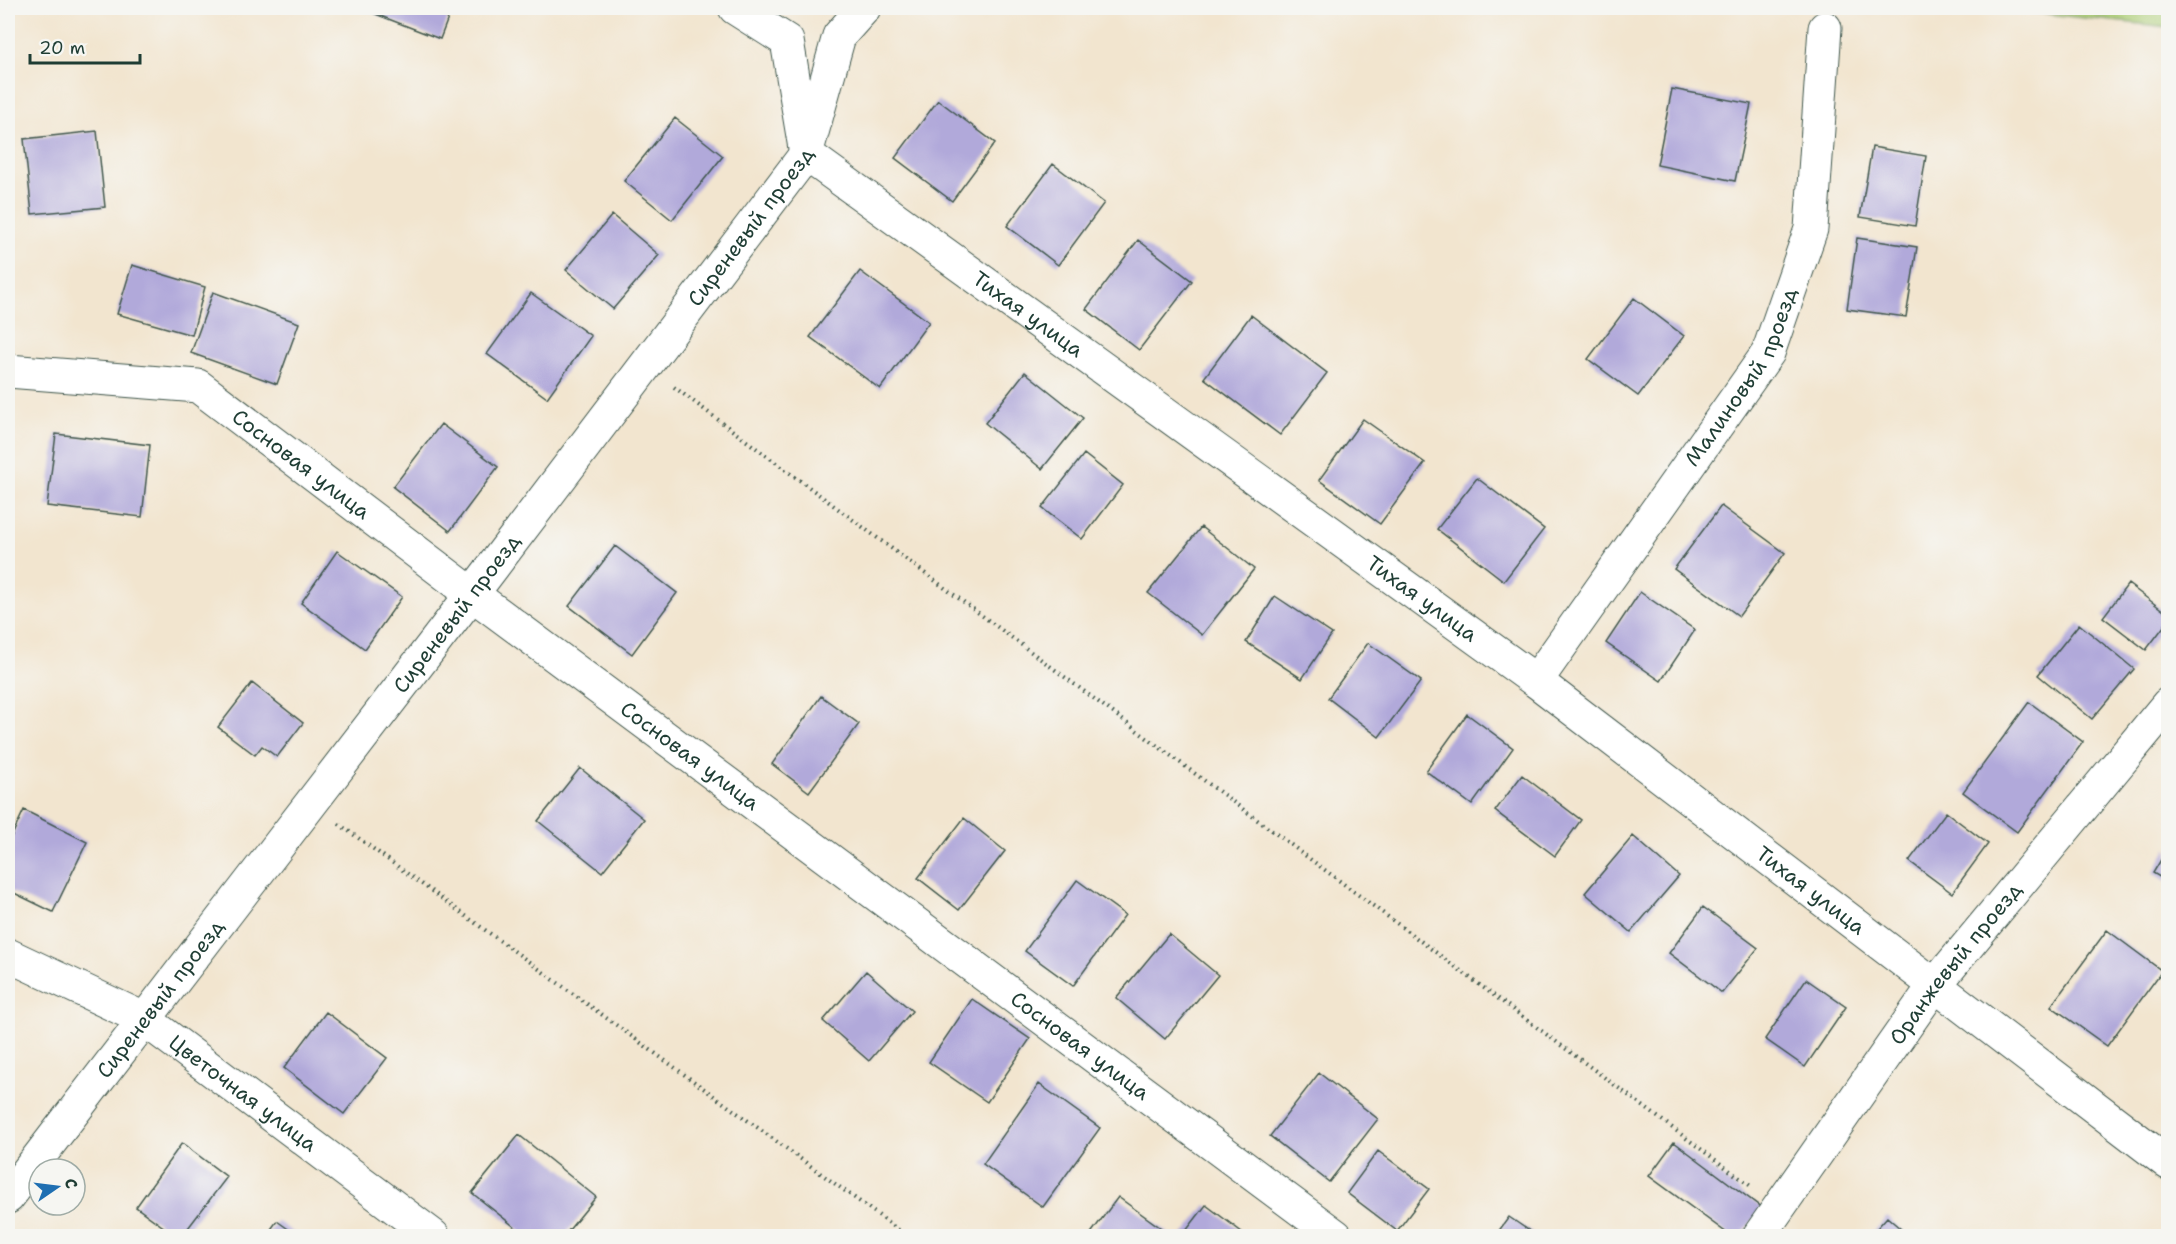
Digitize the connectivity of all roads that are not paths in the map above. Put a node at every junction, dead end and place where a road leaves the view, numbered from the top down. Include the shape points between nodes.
1 (735, 8) edge
2 (864, 8) edge
3 (1825, 28) dead end
4 (806, 154) junction
5 (8, 371) edge
6 (472, 594) junction
7 (1536, 681) junction
8 (2169, 704) edge
9 (8, 955) edge
10 (1934, 986) junction
11 (144, 1019) junction
12 (2169, 1163) edge
13 (8, 1197) edge
14 (433, 1236) edge
15 (1336, 1236) edge
16 (1759, 1236) edge

1 - 4 street via 787,41
2 - 4 street, Сиреневый проезд via 839,36
3 - 7 street, Малиновый проезд via 1810,229 1767,354
4 - 6 street, Сиреневый проезд
4 - 7 street, Тихая улица
5 - 6 street, Сосновая улица via 198,386
6 - 11 street, Сиреневый проезд
6 - 15 street, Сосновая улица
7 - 10 street, Тихая улица
8 - 10 street, Оранжевый проезд
9 - 11 street, Цветочная улица
10 - 12 street, Тихая улица
10 - 16 street, Оранжевый проезд
11 - 13 street, Сиреневый проезд
11 - 14 street, Цветочная улица

